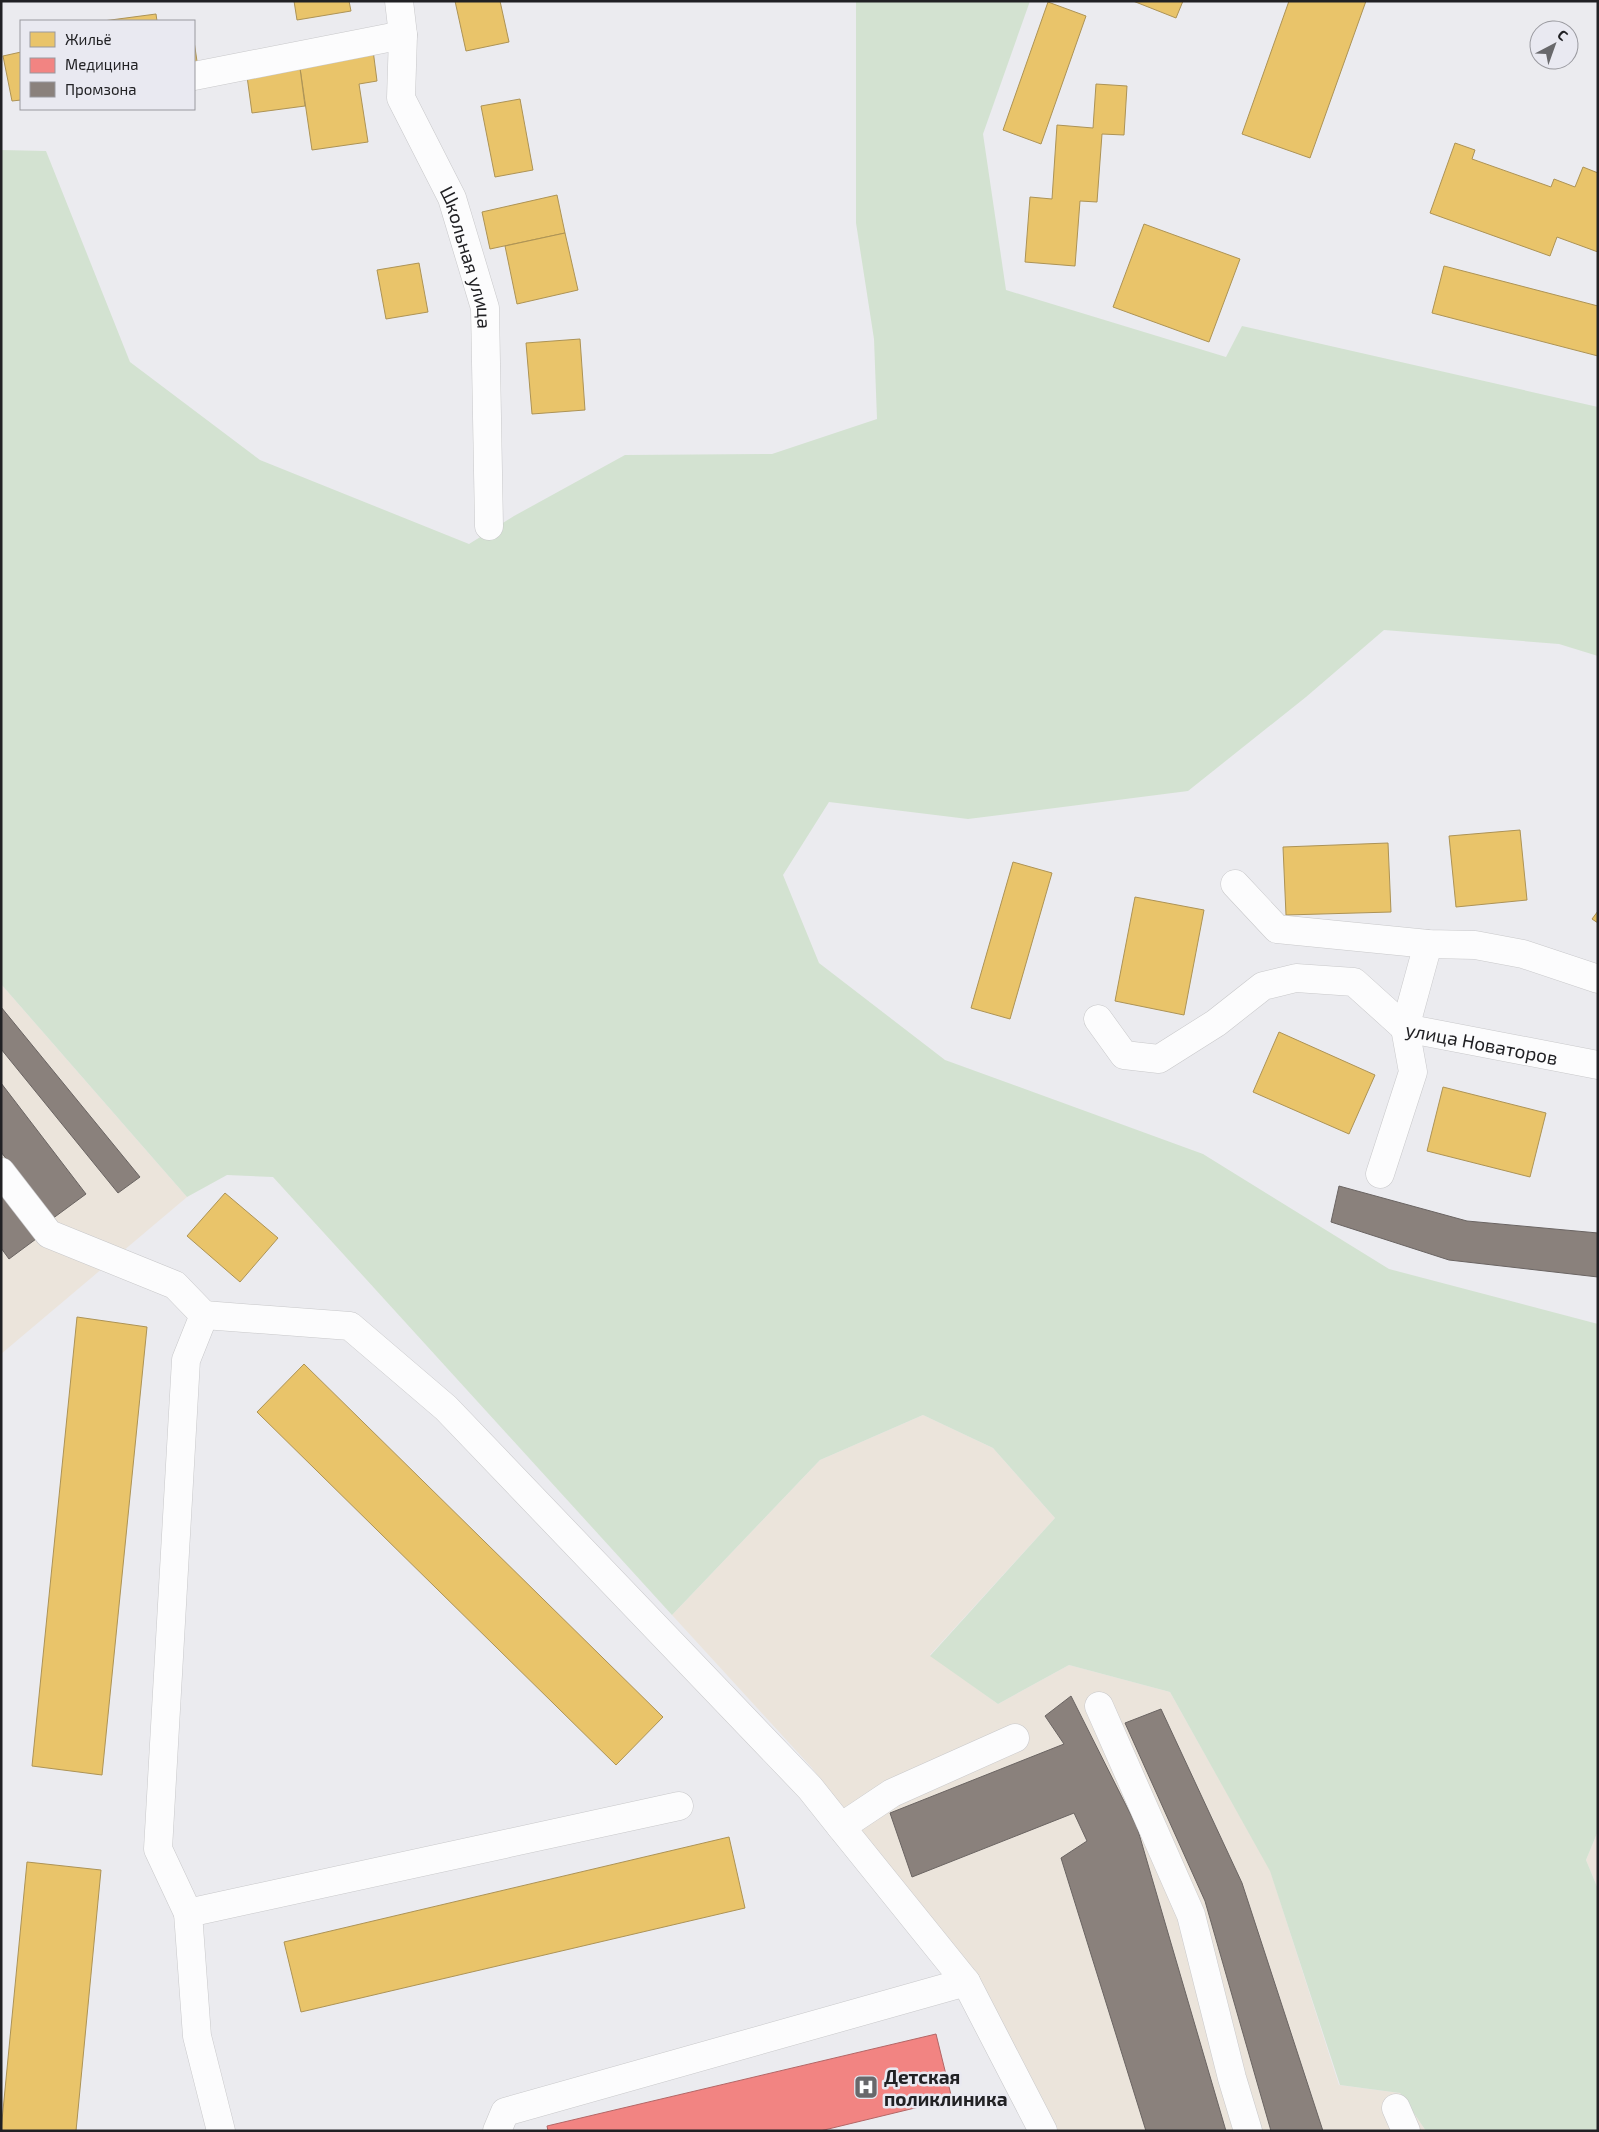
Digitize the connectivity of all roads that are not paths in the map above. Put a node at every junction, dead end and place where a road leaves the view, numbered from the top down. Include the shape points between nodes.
1 (399, 1) edge
2 (403, 35) junction
3 (195, 76) edge
4 (489, 526) dead end
5 (1235, 884) dead end
6 (1428, 944) junction
7 (1598, 979) edge
8 (1098, 1019) dead end
9 (1405, 1028) junction
10 (1598, 1066) edge
11 (1, 1172) edge
12 (1380, 1174) dead end
13 (204, 1315) junction
14 (1099, 1706) dead end
15 (1015, 1738) dead end
16 (680, 1806) dead end
17 (841, 1827) junction
18 (188, 1913) junction
19 (966, 1982) junction
20 (221, 2131) edge
21 (497, 2131) edge
22 (1043, 2131) edge
23 (1248, 2131) edge

1 - 2 street, Школьная улица
2 - 3 street
2 - 4 street, Школьная улица via 401,98 452,198 485,308
5 - 6 street via 1277,929
6 - 7 street via 1475,945 1514,952
6 - 9 street
8 - 9 street, улица Новаторов via 1124,1055 1159,1059 1216,1023 1263,986 1296,978 1354,982
9 - 10 street, улица Новаторов
9 - 12 street via 1413,1072
11 - 13 street via 49,1234 175,1285
13 - 17 street via 350,1326 446,1408 810,1788
13 - 18 street via 186,1360 158,1848
14 - 23 street via 1190,1915
15 - 17 street via 892,1793
16 - 18 street
17 - 19 street
18 - 20 street via 197,2036
19 - 21 street via 505,2112
19 - 22 street

